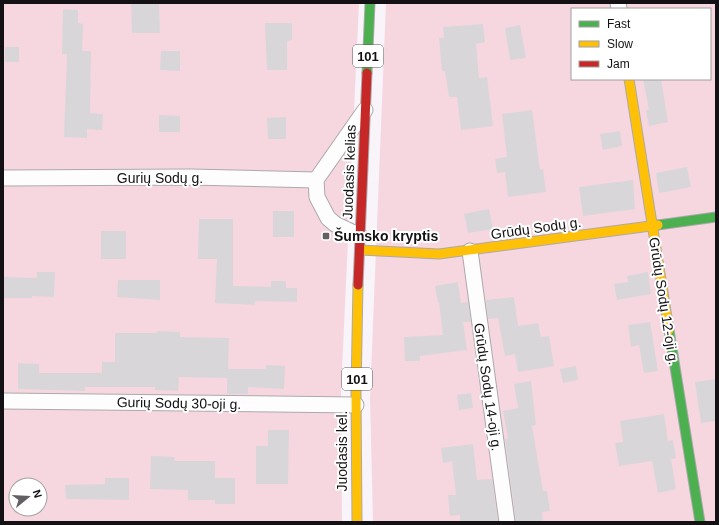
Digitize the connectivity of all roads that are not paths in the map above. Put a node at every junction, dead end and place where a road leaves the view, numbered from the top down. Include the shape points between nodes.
1 (370, 3) edge
2 (629, 80) edge
3 (366, 110) junction
4 (3, 178) edge
5 (316, 180) junction
6 (716, 217) edge
7 (652, 226) junction
8 (360, 243) junction
9 (470, 251) junction
10 (3, 401) edge
11 (356, 405) junction
12 (357, 522) edge
13 (507, 522) edge
14 (700, 522) edge

1 - 3 street, 101
2 - 7 street, Grūdų Sodų 12-oji g.
3 - 5 street
3 - 8 street, Juodasis kelias / 101
4 - 5 street, Gurių Sodų g. via 190,177
5 - 8 street via 317,197 328,218
6 - 7 street, Grūdų Sodų g.
7 - 9 street, Grūdų Sodų g.
7 - 14 street, Grūdų Sodų 12-oji g.
8 - 9 street, Grūdų Sodų g. via 439,254
8 - 11 street, Juodasis kel. / 101
9 - 13 street, Grūdų Sodų 14-oji g.
10 - 11 street, Gurių Sodų 30-oji g.
11 - 12 street, Juodasis kel. / 101

